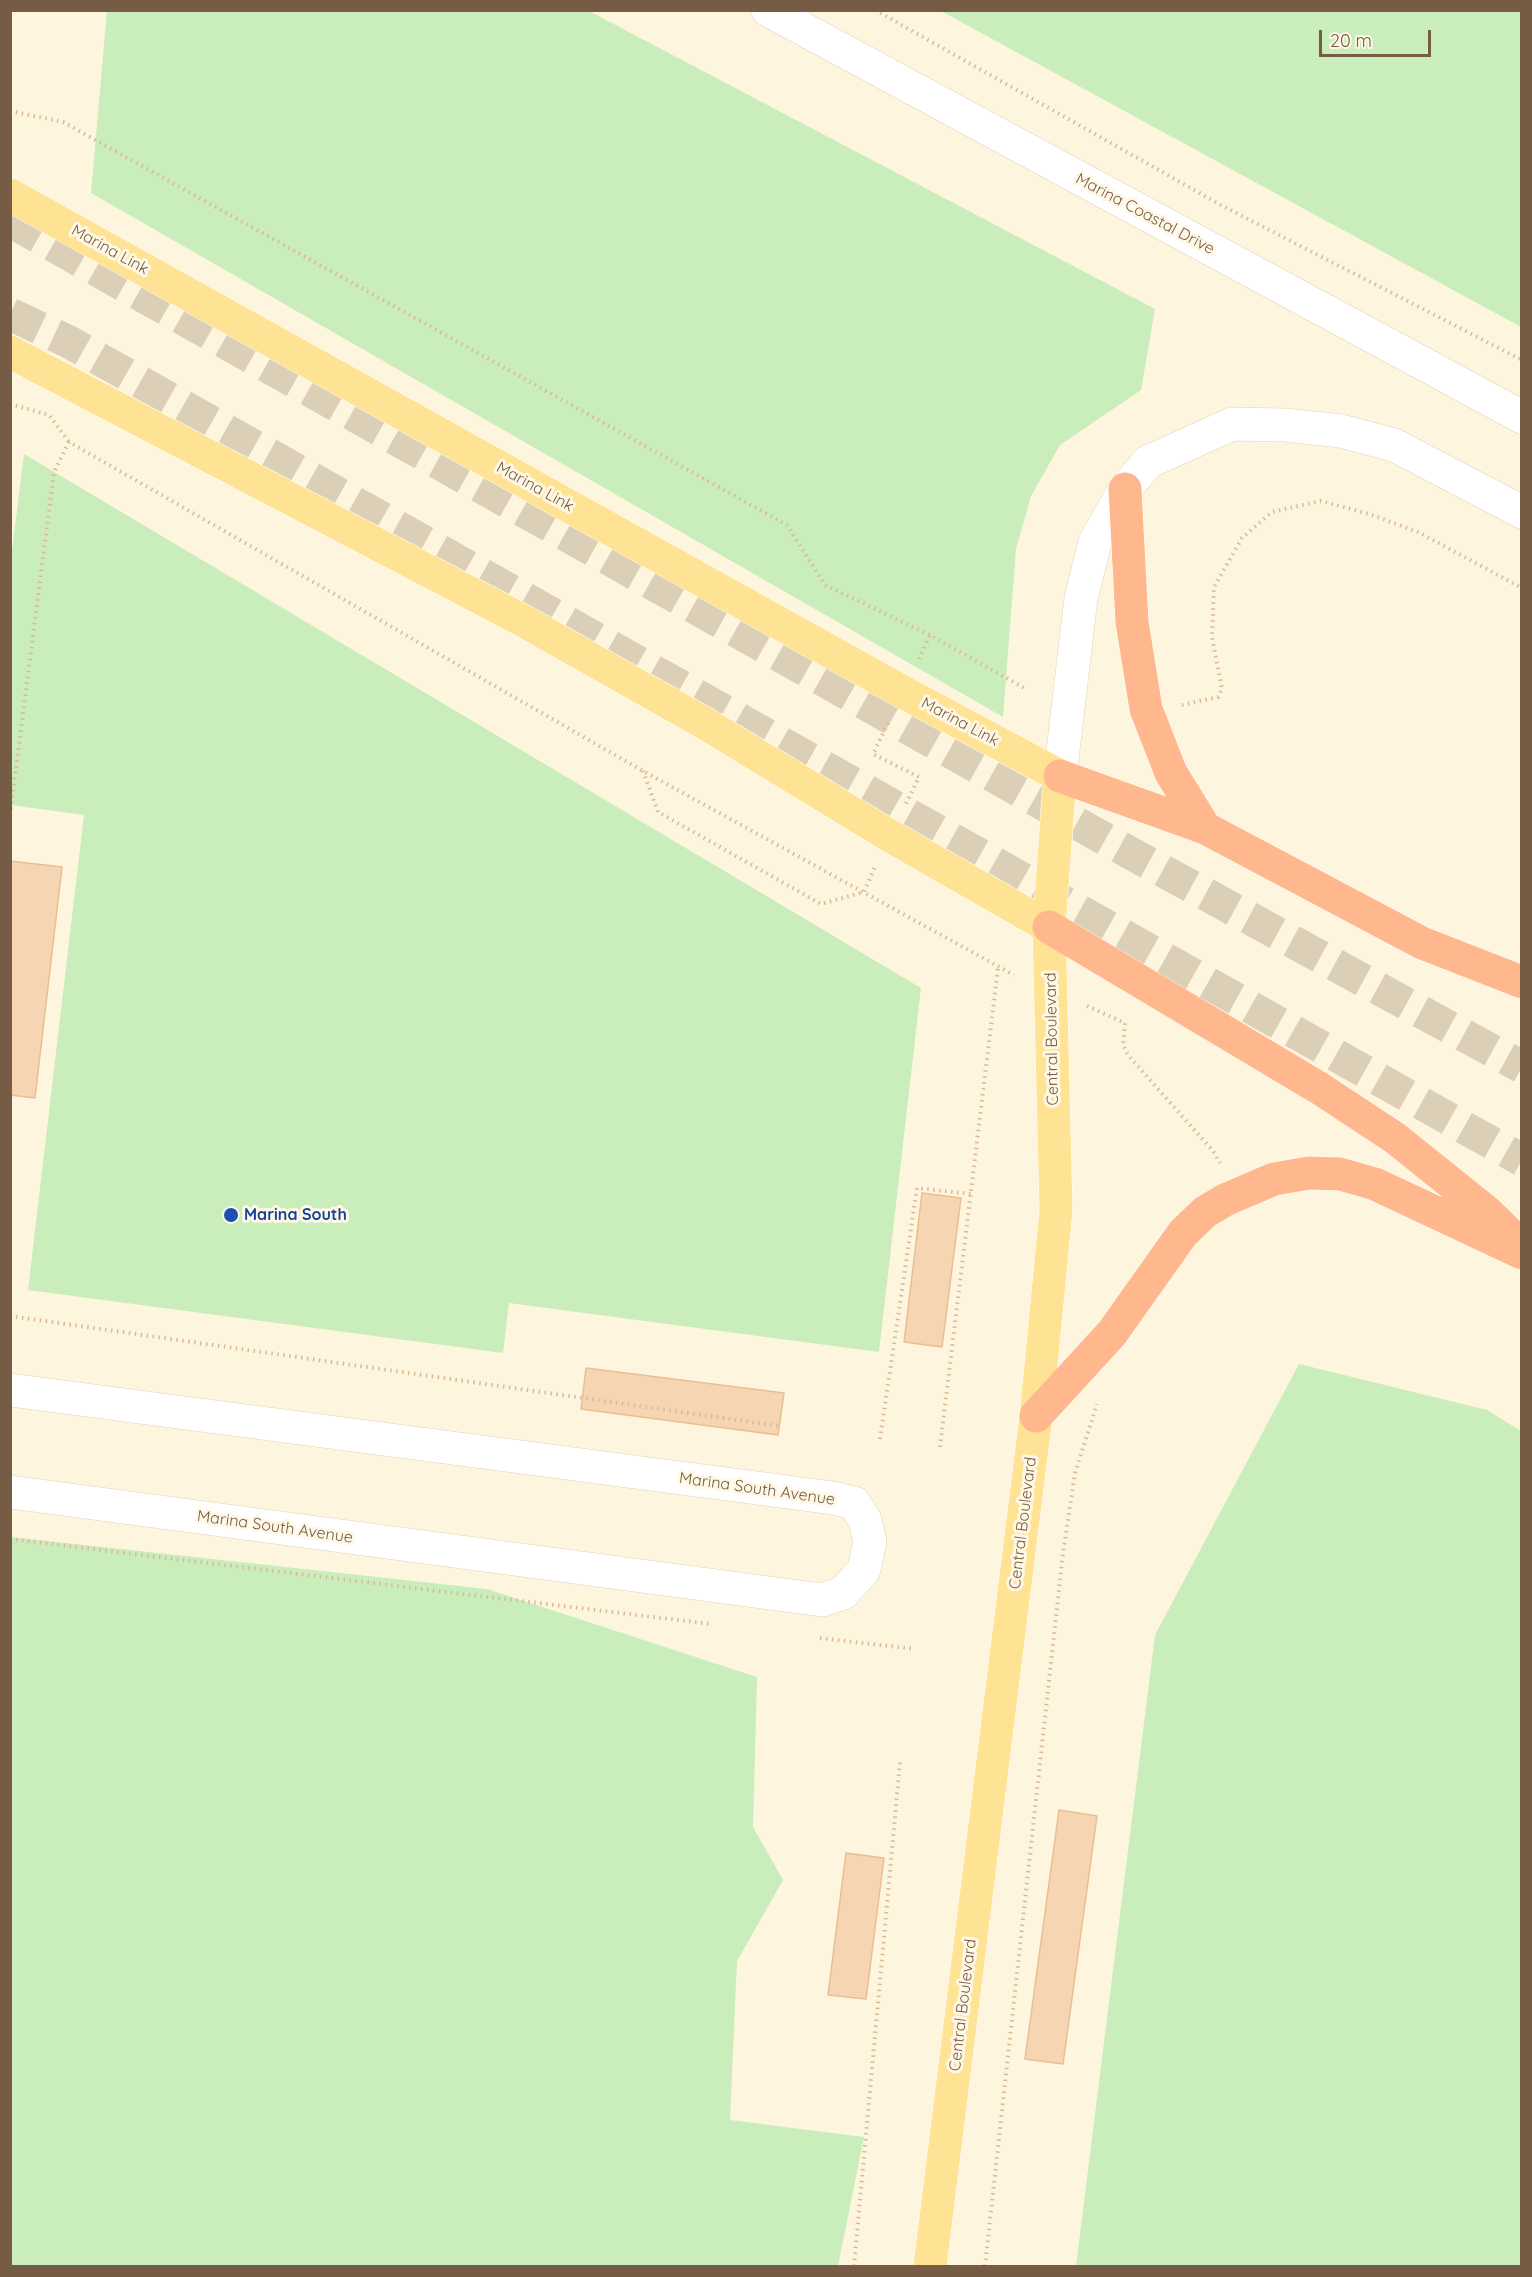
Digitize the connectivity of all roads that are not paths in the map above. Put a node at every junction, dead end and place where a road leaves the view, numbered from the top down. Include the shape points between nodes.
1 (768, 10) edge
2 (10, 195) edge
3 (10, 351) edge
4 (1521, 417) edge
5 (1125, 489) junction
6 (1521, 513) edge
7 (1060, 776) junction
8 (1205, 828) junction
9 (1049, 927) junction
10 (1521, 982) edge
11 (1521, 1245) edge
12 (1521, 1254) edge
13 (10, 1390) edge
14 (1036, 1416) junction
15 (10, 1492) edge
16 (930, 2266) edge

1 - 4 street, Marina Coastal Drive
2 - 7 main road, Marina Link
3 - 9 main road via 520,619
5 - 6 street via 1148,462 1217,429 1232,424 1285,425 1341,431 1394,445
5 - 7 street via 1095,542 1081,598
5 - 8 highway via 1132,622 1146,709 1171,773
7 - 8 highway
7 - 9 main road, Central Boulevard
8 - 10 highway via 1422,943
9 - 11 highway via 1319,1088 1395,1138 1478,1204
9 - 14 main road, Central Boulevard via 1056,1210
12 - 14 highway via 1375,1184 1340,1174 1309,1173 1274,1179 1204,1212 1183,1233 1112,1333
13 - 15 street, Marina South Avenue via 833,1498 854,1503 865,1520 870,1541 864,1570 843,1593 822,1600
14 - 16 main road, Central Boulevard

